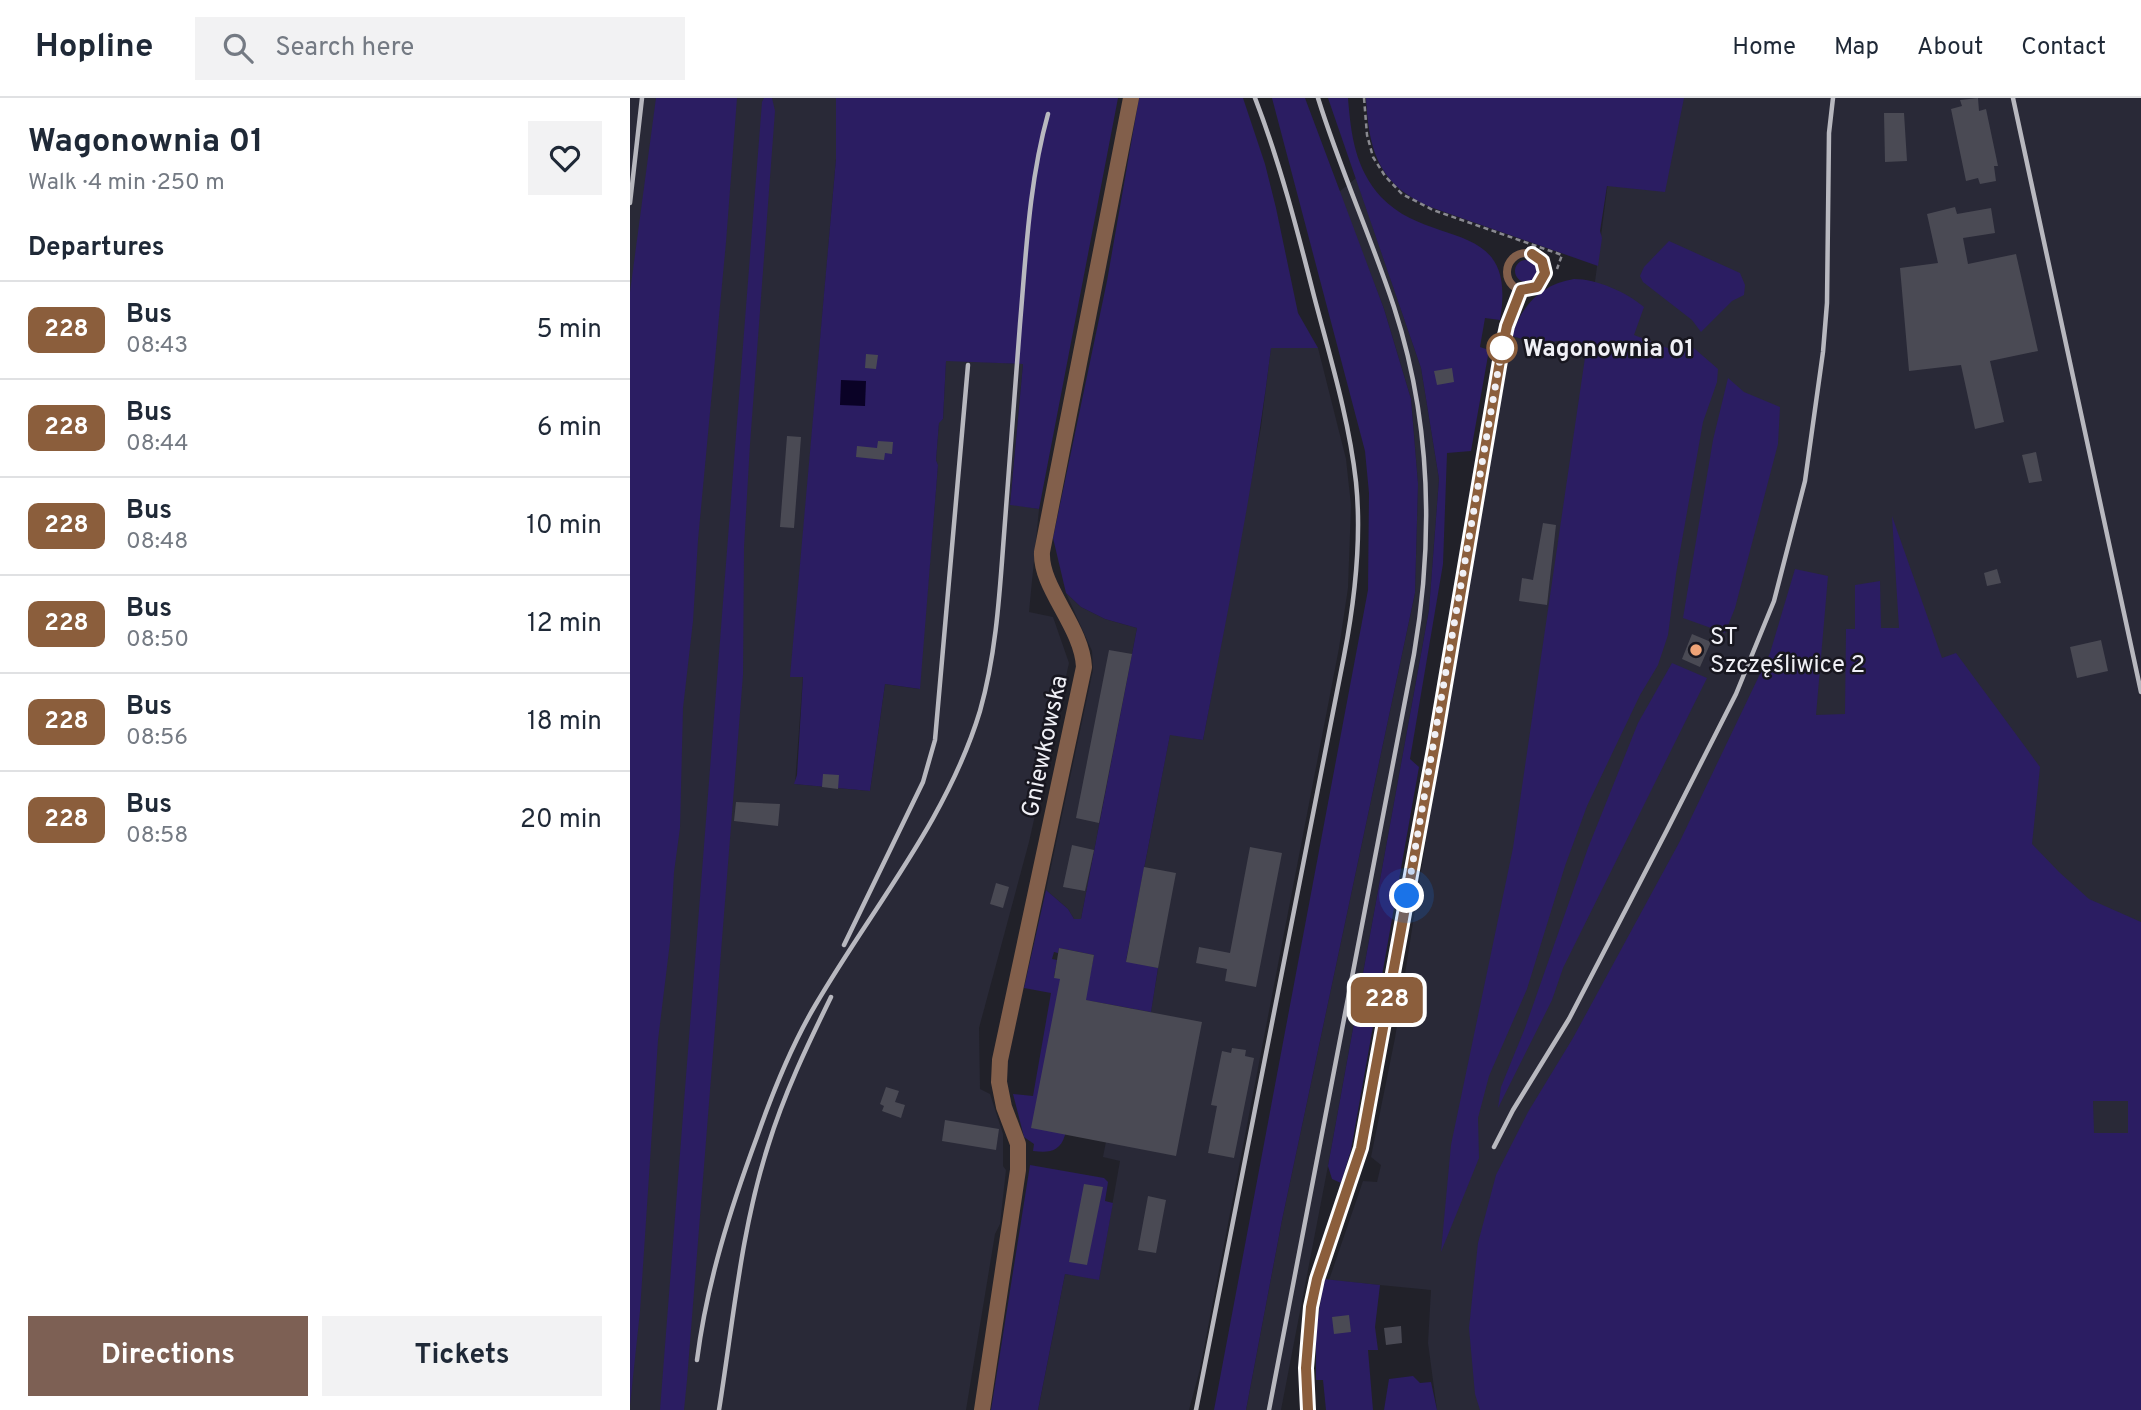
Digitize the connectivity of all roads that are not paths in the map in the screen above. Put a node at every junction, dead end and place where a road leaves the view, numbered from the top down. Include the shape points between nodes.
1 (1130, 98) edge
2 (1521, 290) junction
3 (982, 1410) edge
4 (1308, 1410) edge

1 - 3 street, Gniewkowska via 1042,552 1043,570 1072,626 1084,667 1000,1060 1004,1107 1018,1144 1017,1170
2 - 2 lane via 1532,290 1544,279 1545,267 1532,254 1520,253 1508,266 1508,278
2 - 4 lane via 1502,349 1361,1148 1311,1307

